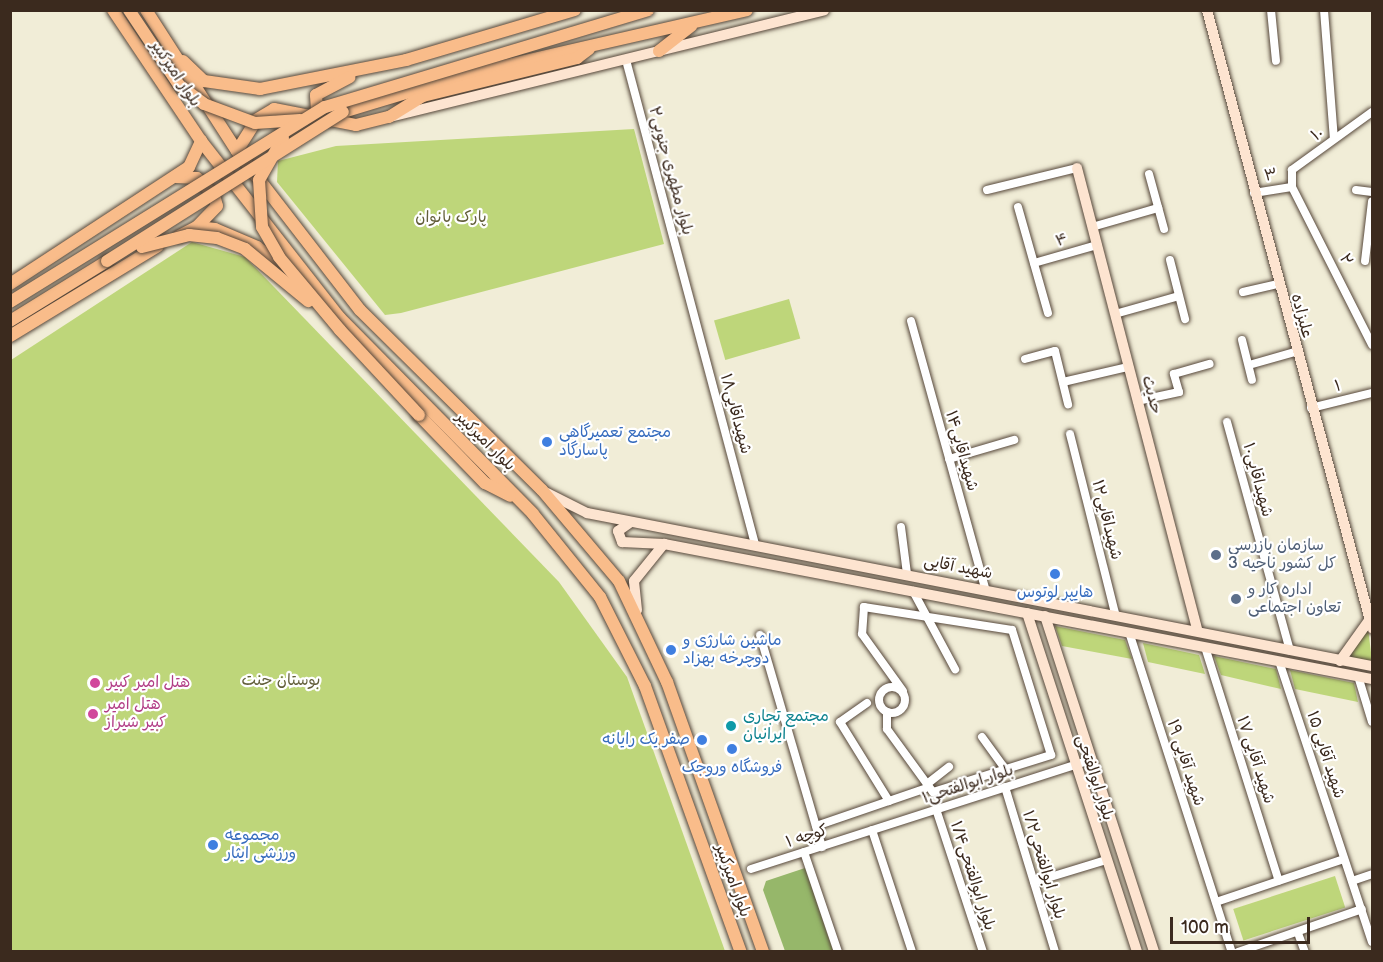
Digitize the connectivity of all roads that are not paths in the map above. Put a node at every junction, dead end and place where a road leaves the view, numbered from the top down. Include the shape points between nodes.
1 (112, 10) edge
2 (129, 10) edge
3 (146, 10) edge
4 (575, 10) edge
5 (648, 10) edge
6 (747, 10) edge
7 (824, 10) edge
8 (1207, 10) edge
9 (1271, 10) edge
10 (1324, 10) edge
11 (694, 23) junction
12 (162, 38) junction
13 (597, 44) junction
14 (659, 51) junction
15 (626, 60) junction
16 (1276, 60) dead end
17 (367, 69) junction
18 (1372, 112) edge
19 (389, 117) junction
20 (340, 118) junction
21 (302, 121) junction
22 (1334, 139) junction
23 (201, 141) junction
24 (237, 151) junction
25 (1077, 168) joint
26 (1149, 174) dead end
27 (176, 177) junction
28 (1293, 187) junction
29 (987, 190) dead end
30 (1356, 190) dead end
31 (1372, 192) edge
32 (1254, 193) junction
33 (1372, 201) edge
34 (1018, 207) dead end
35 (1158, 208) junction
36 (1092, 226) junction
37 (197, 227) junction
38 (1164, 229) dead end
39 (1097, 245) junction
40 (1170, 260) dead end
41 (108, 261) junction
42 (1365, 261) dead end
43 (1034, 263) junction
44 (10, 284) edge
45 (1277, 284) junction
46 (688, 290) joint
47 (1243, 292) dead end
48 (1179, 296) junction
49 (10, 302) edge
50 (1048, 313) dead end
51 (1115, 314) junction
52 (339, 317) junction
53 (1185, 319) dead end
54 (10, 321) edge
55 (911, 321) dead end
56 (340, 330) junction
57 (10, 336) edge
58 (1242, 340) dead end
59 (1372, 345) edge
60 (1295, 352) junction
61 (1025, 359) dead end
62 (1210, 364) dead end
63 (1249, 365) junction
64 (1128, 367) junction
65 (1252, 380) dead end
66 (1063, 382) junction
67 (1372, 393) edge
68 (1137, 401) junction
69 (1068, 404) dead end
70 (1311, 408) junction
71 (1227, 422) dead end
72 (1070, 434) dead end
73 (1014, 440) dead end
74 (949, 459) junction
75 (542, 490) junction
76 (520, 500) junction
77 (634, 522) junction
78 (901, 527) dead end
79 (664, 544) junction
80 (755, 544) junction
81 (907, 574) junction
82 (985, 588) junction
83 (913, 591) junction
84 (1027, 613) junction
85 (1115, 613) junction
86 (924, 615) junction
87 (1045, 616) junction
88 (640, 622) junction
89 (1371, 624) edge
90 (1197, 629) junction
91 (1129, 632) junction
92 (760, 635) dead end
93 (1205, 646) junction
94 (1290, 650) junction
95 (1279, 661) junction
96 (1340, 661) junction
97 (1372, 666) edge
98 (955, 669) dead end
99 (1358, 676) junction
100 (1372, 679) edge
101 (903, 691) junction
102 (867, 703) dead end
103 (887, 712) junction
104 (1372, 722) edge
105 (982, 737) dead end
106 (1089, 760) junction
107 (1073, 765) junction
108 (949, 767) dead end
109 (1005, 769) junction
110 (925, 786) junction
111 (1005, 787) junction
112 (889, 801) junction
113 (936, 809) junction
114 (816, 826) junction
115 (872, 830) junction
116 (822, 847) junction
117 (804, 852) junction
118 (1344, 859) junction
119 (1106, 860) junction
120 (751, 869) dead end
121 (1372, 874) edge
122 (1279, 881) junction
123 (1352, 881) junction
124 (1034, 882) junction
125 (746, 902) junction
126 (1216, 902) junction
127 (725, 908) junction
128 (1362, 909) junction
129 (1299, 933) junction
130 (1372, 942) edge
131 (1153, 948) edge
132 (1137, 950) edge
133 (741, 951) edge
134 (763, 951) edge
135 (838, 951) edge
136 (912, 951) edge
137 (983, 951) edge
138 (1055, 951) edge
139 (1232, 951) edge
140 (1238, 951) edge
141 (1305, 951) edge

1 - 23 main road, بلوار امیرکبیر
2 - 20 main road, bridge via 179,85 221,114 272,124
3 - 12 main road, بلوار امیرکبیر
4 - 17 main road
5 - 21 main road, bridge via 372,90
6 - 11 main road
7 - 14 main road
8 - 32 main road, علیزاده
9 - 16 street
10 - 22 street
11 - 13 main road
11 - 14 main road
12 - 17 main road via 204,81 235,89
12 - 24 main road, بلوار امیرکبیر
13 - 19 main road via 577,58 423,96
13 - 20 main road via 472,73
14 - 15 main road
15 - 19 main road
15 - 46 street, بلوار مطهری جنوبی۲
17 - 20 main road via 316,95 317,110
18 - 22 street, ۱۰
19 - 20 main road
20 - 24 main road via 274,109 256,120
20 - 41 main road, bridge
21 - 49 main road, bridge
21 - 56 main road, bridge via 264,165 257,200 262,227 279,257
22 - 28 street, ۱۰ via 1292,170
23 - 27 main road via 198,155
23 - 52 main road, بلوار امیرکبیر
24 - 75 main road, بلوار امیرکبیر via 360,310
25 - 29 street
25 - 36 main road, حدیث
26 - 35 street
27 - 37 main road via 197,178 214,195 214,212
27 - 44 main road
28 - 32 street, ۳
28 - 59 street, ۲
30 - 31 street
32 - 45 main road, علیزاده
33 - 42 street
34 - 43 street
35 - 36 street
35 - 38 street
36 - 39 main road, حدیث
37 - 52 main road via 257,247
37 - 57 main road via 149,250
39 - 43 street, ۴
39 - 51 main road, حدیث
40 - 48 street
41 - 54 main road
41 - 56 main road, bridge via 162,238 217,238 269,266
43 - 50 street
45 - 47 street
45 - 60 main road, علیزاده
46 - 80 street, شهیداقایی۱۸
48 - 51 street
48 - 53 street
51 - 64 main road, حدیث
52 - 76 main road, بلوار امیرکبیر
55 - 74 street, شهیداقایی۱۴
56 - 76 main road, bridge via 485,483
58 - 63 street
60 - 63 street
60 - 70 main road, علیزاده
61 - 66 street via 1055,351
62 - 68 street via 1174,374 1179,392
63 - 65 street
64 - 66 street
64 - 68 main road, حدیث
66 - 69 street
67 - 70 street, ۱
68 - 90 main road, حدیث
70 - 89 main road, علیزاده
71 - 94 street, شهیداقایی۱۰
72 - 85 street, شهیداقایی۱۲
73 - 74 street
74 - 82 street, شهیداقایی۱۴
75 - 77 main road, شهید آقایی via 587,513
75 - 88 main road, بلوار امیرکبیر via 586,537
76 - 127 main road, بلوار امیرکبیر via 567,551 621,635
77 - 79 main road, شهید آقایی via 621,526 622,542
77 - 80 main road, شهید آقایی
78 - 81 street
79 - 83 main road, شهید آقایی
79 - 88 main road via 634,581
80 - 81 main road, شهید آقایی
81 - 82 main road, شهید آقایی
82 - 85 main road, شهید آقایی
83 - 84 main road, شهید آقایی
83 - 86 street
84 - 87 main road, شهید آقایی
84 - 107 main road, بلوار ابوالفتحی
85 - 90 main road, شهید آقایی
86 - 98 street
86 - 101 street via 864,607 862,634
86 - 109 street via 1011,630 1051,755
87 - 91 main road, شهید آقایی
87 - 106 main road, بلوار ابوالفتحی
88 - 125 main road, بلوار امیرکبیر
89 - 96 main road
90 - 94 main road, شهید آقایی
91 - 93 main road, شهید آقایی
91 - 126 street, شهید آقایی ۱۹
92 - 114 street
93 - 95 main road, شهید آقایی
93 - 122 street, شهید آقایی ۱۷
94 - 96 main road, شهید آقایی
95 - 99 main road, شهید آقایی
95 - 118 street, شهید آقایی ۱۵
96 - 97 main road, شهید آقایی
99 - 100 main road, شهید آقایی
99 - 104 street
101 - 103 street via 905,705
101 - 103 street via 890,686 880,694
102 - 112 street via 840,722
103 - 110 street via 887,729
105 - 109 street
106 - 107 street, بلوار ابوالفتحی۱
106 - 131 main road, بلوار ابوالفتحی
107 - 111 street, بلوار ابوالفتحی۱
107 - 119 main road, بلوار ابوالفتحی
108 - 110 street
109 - 110 street via 933,792
110 - 112 street
111 - 113 street, بلوار ابوالفتحی۱
111 - 124 street, بلوار ابوالفتحی۱/۲
112 - 114 street
113 - 115 street, بلوار ابوالفتحی۱
113 - 137 street, بلوار ابوالفتحی۱/۴
114 - 116 street
115 - 116 street, کوچه ۱
115 - 136 street
116 - 117 street, کوچه ۱
117 - 120 street, کوچه ۱
117 - 135 street
118 - 122 street
118 - 123 street, شهید آقایی ۱۵
119 - 124 street
119 - 132 main road, بلوار ابوالفتحی
121 - 123 street
122 - 126 street
123 - 128 street, شهید آقایی ۱۵
124 - 138 street, بلوار ابوالفتحی۱/۲
125 - 127 main road
125 - 134 main road, بلوار امیرکبیر
126 - 139 street, شهید آقایی ۱۹
127 - 133 main road, بلوار امیرکبیر
128 - 129 street
128 - 130 street, شهید آقایی ۱۵
129 - 140 street
129 - 141 street
131 - 132 main road

